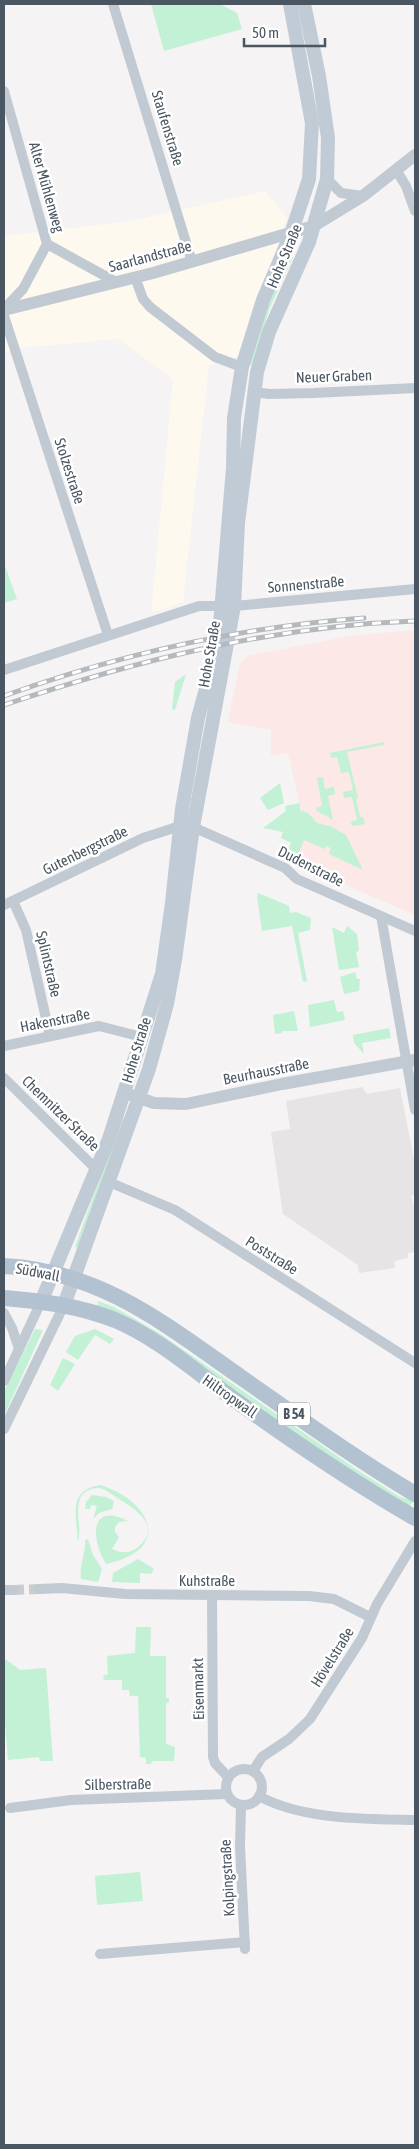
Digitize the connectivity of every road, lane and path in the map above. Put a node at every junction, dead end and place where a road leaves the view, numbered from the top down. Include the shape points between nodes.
1 (113, 4) edge
2 (290, 4) edge
3 (304, 4) edge
4 (4, 91) edge
5 (415, 155) edge
6 (396, 170) junction
7 (328, 179) junction
8 (363, 196) junction
9 (415, 211) edge
10 (303, 230) junction
11 (48, 244) junction
12 (192, 262) junction
13 (135, 277) junction
14 (116, 282) junction
15 (4, 309) edge
16 (4, 316) edge
17 (242, 367) junction
18 (415, 388) edge
19 (254, 392) junction
20 (415, 589) edge
21 (225, 607) junction
22 (108, 635) junction
23 (4, 670) edge
24 (187, 826) junction
25 (8, 903) edge
26 (381, 916) junction
27 (415, 931) edge
28 (50, 1036) junction
29 (142, 1037) junction
30 (4, 1046) edge
31 (411, 1061) edge
32 (4, 1078) edge
33 (125, 1093) junction
34 (139, 1098) junction
35 (415, 1110) edge
36 (97, 1170) junction
37 (108, 1182) junction
38 (4, 1266) edge
39 (54, 1273) junction
40 (73, 1279) junction
41 (4, 1298) edge
42 (41, 1302) junction
43 (64, 1305) junction
44 (4, 1314) edge
45 (19, 1349) junction
46 (415, 1363) edge
47 (4, 1381) edge
48 (4, 1429) edge
49 (414, 1491) edge
50 (415, 1518) edge
51 (415, 1541) edge
52 (39, 1589) tunnel mouth
53 (212, 1595) junction
54 (370, 1617) junction
55 (253, 1771) junction
56 (228, 1777) junction
57 (227, 1794) junction
58 (259, 1796) junction
59 (241, 1805) junction
60 (10, 1808) dead end
61 (415, 1820) edge
62 (100, 1954) dead end

1 - 12 street, Staufenstraße
2 - 10 main road, Hohe Straße via 312,123
3 - 7 main road, Hohe Straße via 328,138
4 - 11 street, Alter Mühlenweg
5 - 6 street, Saarlandstraße
6 - 8 street, Saarlandstraße
6 - 9 street
7 - 8 street via 341,193
7 - 10 main road, Hohe Straße
8 - 10 street, Saarlandstraße
10 - 12 street, Saarlandstraße
10 - 17 main road, Hohe Straße via 262,300
10 - 19 main road, Hohe Straße via 262,353
11 - 14 street, Alter Mühlenweg
11 - 15 street, Saarlandstraße via 23,290
12 - 13 street, Saarlandstraße
13 - 14 street, Saarlandstraße
13 - 17 street via 143,299 150,307 215,358
14 - 15 street, Saarlandstraße
16 - 22 street, Stolzestraße
17 - 21 main road, Hohe Straße via 234,418
18 - 19 street, Neuer Graben
19 - 21 main road, Hohe Straße
20 - 21 street, Sonnenstraße
21 - 22 street, Sonnenstraße via 199,606
21 - 24 main road, Hohe Straße via 198,718
22 - 23 street, Sonnenstraße
24 - 25 street, Gutenbergstraße via 143,838
24 - 26 street, Dudenstraße via 285,868 297,879
24 - 29 main road, Hohe Straße via 162,974
24 - 34 main road, Hohe Straße via 182,910 167,1004
25 - 28 street, Splintstraße via 18,911 26,930
26 - 27 street, Dudenstraße
26 - 31 street
28 - 29 street, Hakenstraße via 99,1026
28 - 30 street, Hakenstraße
29 - 33 main road, Hohe Straße
31 - 34 street, Beurhausstraße via 186,1104 154,1103
31 - 35 street
32 - 36 street, Chemnitzer Straße
33 - 34 street, Beurhausstraße
33 - 36 main road, Hohe Straße
34 - 37 main road, Hohe Straße
36 - 39 main road, Hohe Straße
37 - 40 main road, Hohe Straße
37 - 46 street, Poststraße via 175,1210
38 - 39 main road, Südwall / B 54
39 - 40 main road, Südwall / B 54
39 - 42 main road, Hohe Straße
40 - 43 main road, Hohe Straße
40 - 49 main road, Hiltropwall / B 54 via 116,1295 169,1326 326,1436
41 - 42 main road, Südwall / B 54
42 - 43 main road, Südwall / B 54
42 - 45 street
43 - 48 street
43 - 50 main road, Hiltropwall / B 54 via 104,1316 146,1336 298,1443
44 - 45 street
45 - 47 street
51 - 54 street, Hövelstraße
52 - 53 street, Kuhstraße
53 - 54 street, Kuhstraße via 334,1599
53 - 56 street, Eisenmarkt via 213,1757
54 - 55 street, Hövelstraße via 362,1638 310,1719 293,1736 262,1757
55 - 56 street via 242,1768
55 - 58 street via 262,1785
56 - 57 street
57 - 59 street
57 - 60 street, Silberstraße via 71,1800
58 - 59 street via 249,1804
58 - 61 street via 276,1806 327,1815
59 - 62 street, Kolpingstraße via 245,1945

